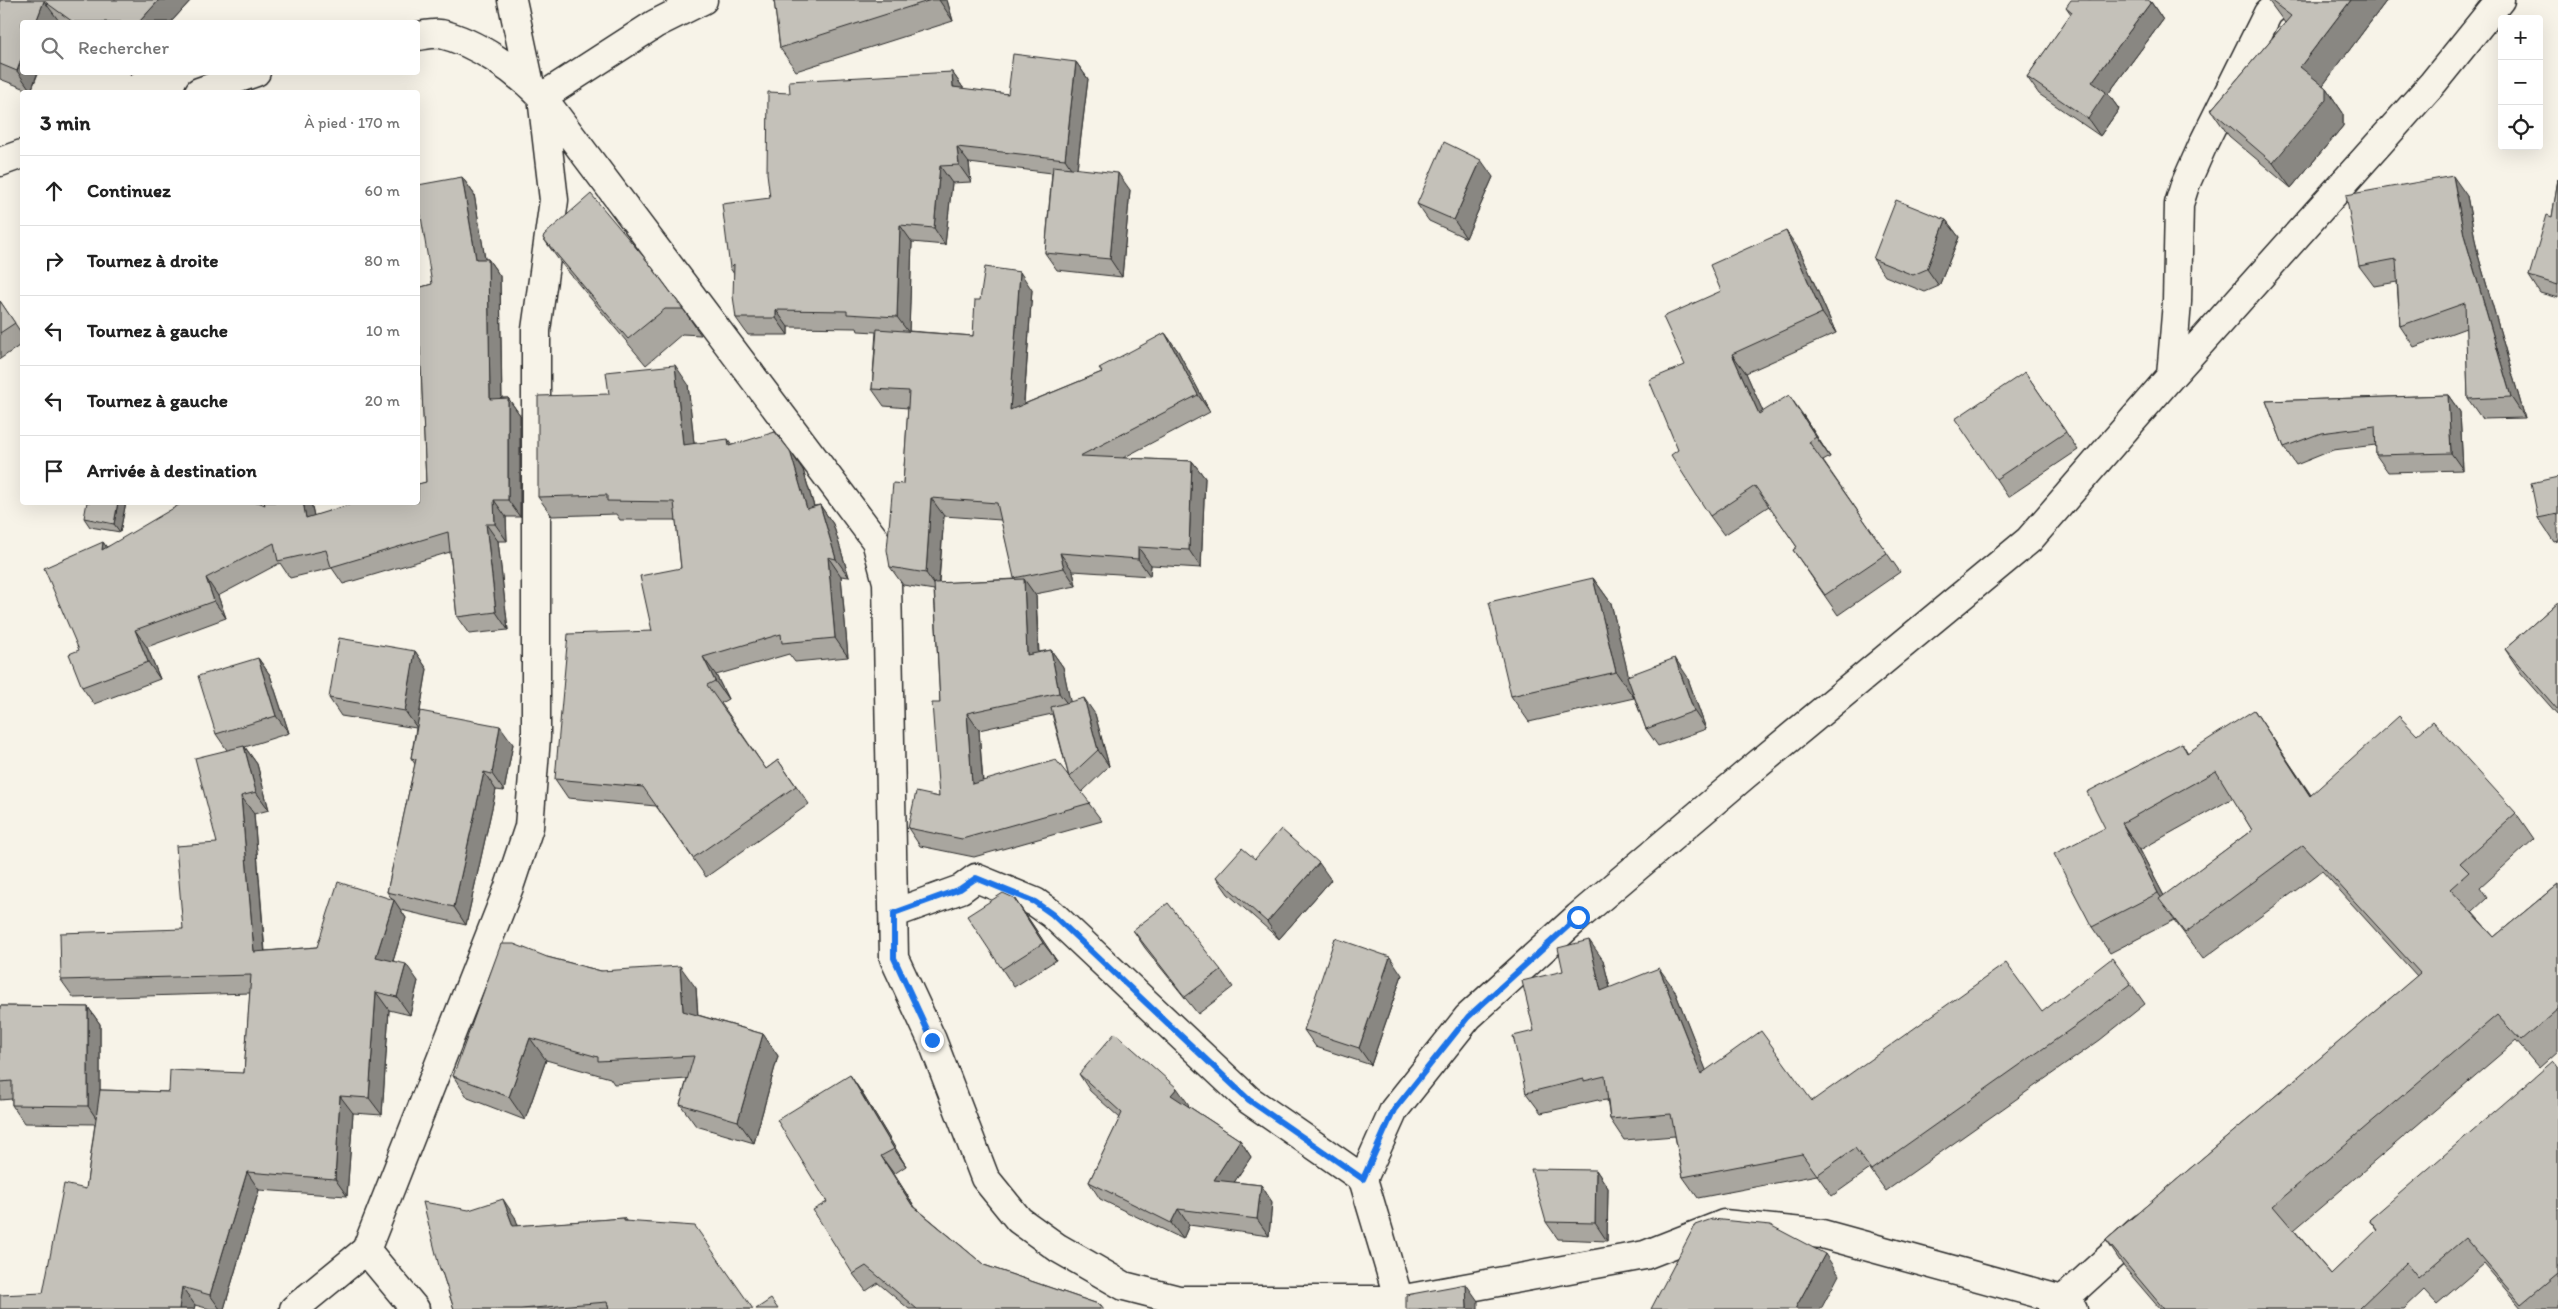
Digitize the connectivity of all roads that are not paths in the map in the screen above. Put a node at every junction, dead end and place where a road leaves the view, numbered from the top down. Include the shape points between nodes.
1 (512, 0) edge
2 (703, 0) edge
3 (2284, 0) edge
4 (2500, 0) edge
5 (420, 36) edge
6 (247, 75) edge
7 (205, 90) edge
8 (536, 91) junction
9 (20, 155) edge
10 (0, 162) edge
11 (2171, 376) junction
12 (894, 913) junction
13 (1363, 1179) junction
14 (2164, 1208) edge
15 (366, 1250) junction
16 (1399, 1300) junction
17 (2063, 1306) edge
18 (294, 1309) edge
19 (415, 1309) edge

1 - 8 street
2 - 8 street
3 - 11 street via 2268,13 2205,140 2179,204 2177,302
4 - 11 street via 2432,83
5 - 8 street via 439,34 471,44
6 - 7 street
8 - 12 street via 876,541 887,582
8 - 15 street via 554,200 536,330 536,737 529,827 509,888
9 - 10 street
11 - 13 street via 2029,540 1722,794 1578,917 1468,1017 1394,1110
12 - 13 street via 960,889 976,878 1035,902 1052,914 1249,1100
12 - 16 street via 894,958 932,1040 985,1178 1019,1220 1058,1248 1124,1286 1179,1300
13 - 16 street
14 - 17 street
15 - 18 street
15 - 19 street
16 - 17 street via 1645,1255 1724,1224 1822,1234

